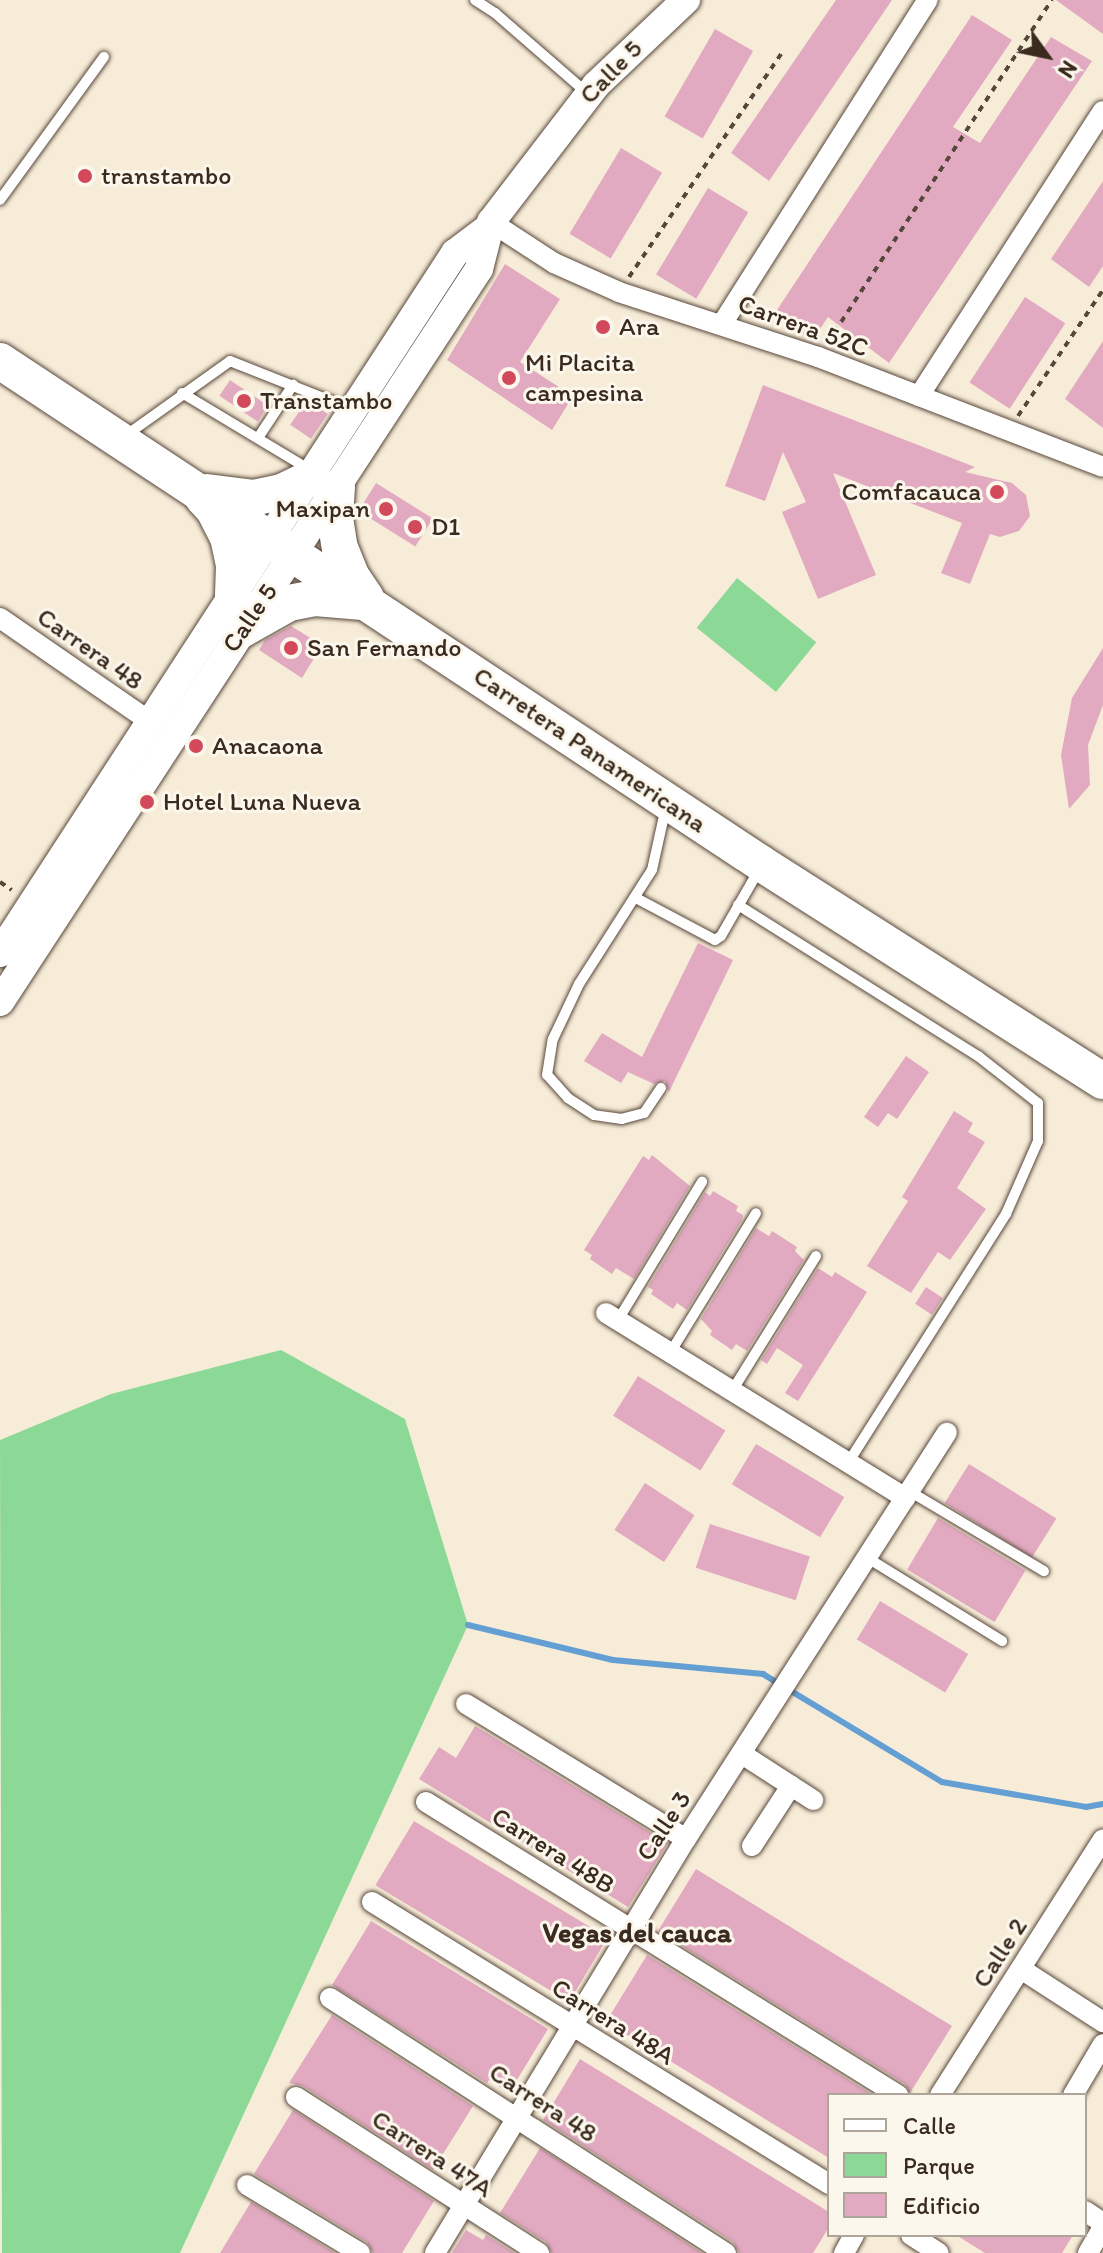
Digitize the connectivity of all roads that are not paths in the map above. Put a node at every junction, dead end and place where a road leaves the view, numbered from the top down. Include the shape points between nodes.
1 (475, 0) edge
2 (928, 0) edge
3 (676, 3) edge
4 (104, 57) dead end
5 (588, 94) junction
6 (1103, 111) edge
7 (0, 200) edge
8 (489, 225) junction
9 (722, 324) junction
10 (0, 361) edge
11 (293, 385) junction
12 (182, 393) junction
13 (919, 396) junction
14 (353, 410) junction
15 (258, 438) junction
16 (120, 439) junction
17 (1103, 467) edge
18 (320, 479) junction
19 (194, 488) junction
20 (282, 546) junction
21 (369, 603) junction
22 (237, 612) junction
23 (0, 618) edge
24 (151, 722) junction
25 (668, 802) junction
26 (762, 864) junction
27 (636, 898) junction
28 (738, 905) junction
29 (0, 953) edge
30 (0, 1002) edge
31 (1103, 1081) edge
32 (661, 1088) dead end
33 (702, 1182) dead end
34 (756, 1213) dead end
35 (816, 1256) dead end
36 (612, 1316) joint
37 (670, 1353) junction
38 (732, 1391) junction
39 (947, 1433) dead end
40 (848, 1463) junction
41 (907, 1494) junction
42 (866, 1557) junction
43 (1044, 1571) dead end
44 (1002, 1641) dead end
45 (466, 1704) dead end
46 (742, 1754) junction
47 (791, 1786) junction
48 (813, 1800) dead end
49 (426, 1802) dead end
50 (686, 1839) junction
51 (1103, 1839) edge
52 (752, 1846) dead end
53 (372, 1902) dead end
54 (630, 1930) junction
55 (1021, 1969) junction
56 (330, 1998) dead end
57 (1103, 2022) edge
58 (571, 2027) junction
59 (1103, 2044) edge
60 (895, 2093) edge
61 (941, 2093) edge
62 (1074, 2093) edge
63 (296, 2097) dead end
64 (519, 2118) junction
65 (827, 2183) edge
66 (247, 2185) dead end
67 (464, 2206) junction
68 (1087, 2215) edge
69 (914, 2237) edge
70 (1098, 2239) edge
71 (360, 2253) edge
72 (435, 2253) edge
73 (539, 2253) edge
74 (726, 2253) edge
75 (939, 2253) edge

1 - 5 lane
2 - 9 street
3 - 5 main road, Calle 5
4 - 7 lane
5 - 8 main road, Calle 5
6 - 13 street
8 - 9 street, Carrera 52C via 554,263 619,292
8 - 14 main road, Calle 5 via 455,253
8 - 18 main road, Calle 5 via 479,269
9 - 13 street, Carrera 52C
10 - 16 highway, Carretera Panamericana
11 - 12 lane via 230,361
11 - 14 lane
11 - 15 lane
12 - 15 lane
12 - 16 lane
13 - 17 street, Carrera 52C
14 - 18 main road, Calle 5
15 - 18 lane
16 - 19 highway, Carretera Panamericana
18 - 19 highway via 253,498 223,497
18 - 20 main road, Calle 5
18 - 21 highway via 340,548
19 - 20 highway, Carretera Panamericana
19 - 22 highway via 228,537
20 - 21 highway, Carretera Panamericana
20 - 22 main road, Calle 5
21 - 22 highway via 315,598 264,614
21 - 25 highway, Carretera Panamericana
22 - 24 main road, Calle 5
22 - 30 main road, Calle 5
23 - 24 street, Carrera 48
24 - 29 main road, Calle 5
25 - 26 highway, Carretera Panamericana
25 - 27 lane via 652,870
26 - 28 lane
26 - 31 highway, Carretera Panamericana
27 - 28 lane via 715,940
27 - 32 lane via 579,984 553,1039 547,1075 594,1115 622,1119 644,1113
28 - 40 lane via 978,1056 1038,1103 1038,1141 1006,1214
33 - 36 lane
34 - 37 lane
35 - 38 lane
36 - 37 street
37 - 38 street
38 - 40 street
39 - 41 street, Calle 3
40 - 41 street
41 - 42 street, Calle 3
41 - 43 lane
42 - 44 lane
42 - 46 street, Calle 3
45 - 50 street
46 - 47 street
46 - 50 street, Calle 3
47 - 48 street
47 - 52 street
49 - 54 street, Carrera 48B
50 - 54 street, Calle 3
51 - 55 street, Calle 2
53 - 58 street, Carrera 48A
54 - 58 street, Calle 3
54 - 60 street, Carrera 48B
55 - 57 street
55 - 61 street, Calle 2
56 - 64 street, Carrera 48
58 - 64 street, Calle 3
58 - 65 street, Carrera 48A
59 - 62 street
63 - 67 street, Carrera 47A
64 - 67 street, Calle 3
64 - 74 street, Carrera 48
66 - 71 street
67 - 72 street, Calle 3
67 - 73 street, Carrera 47A
68 - 70 street
69 - 75 street

